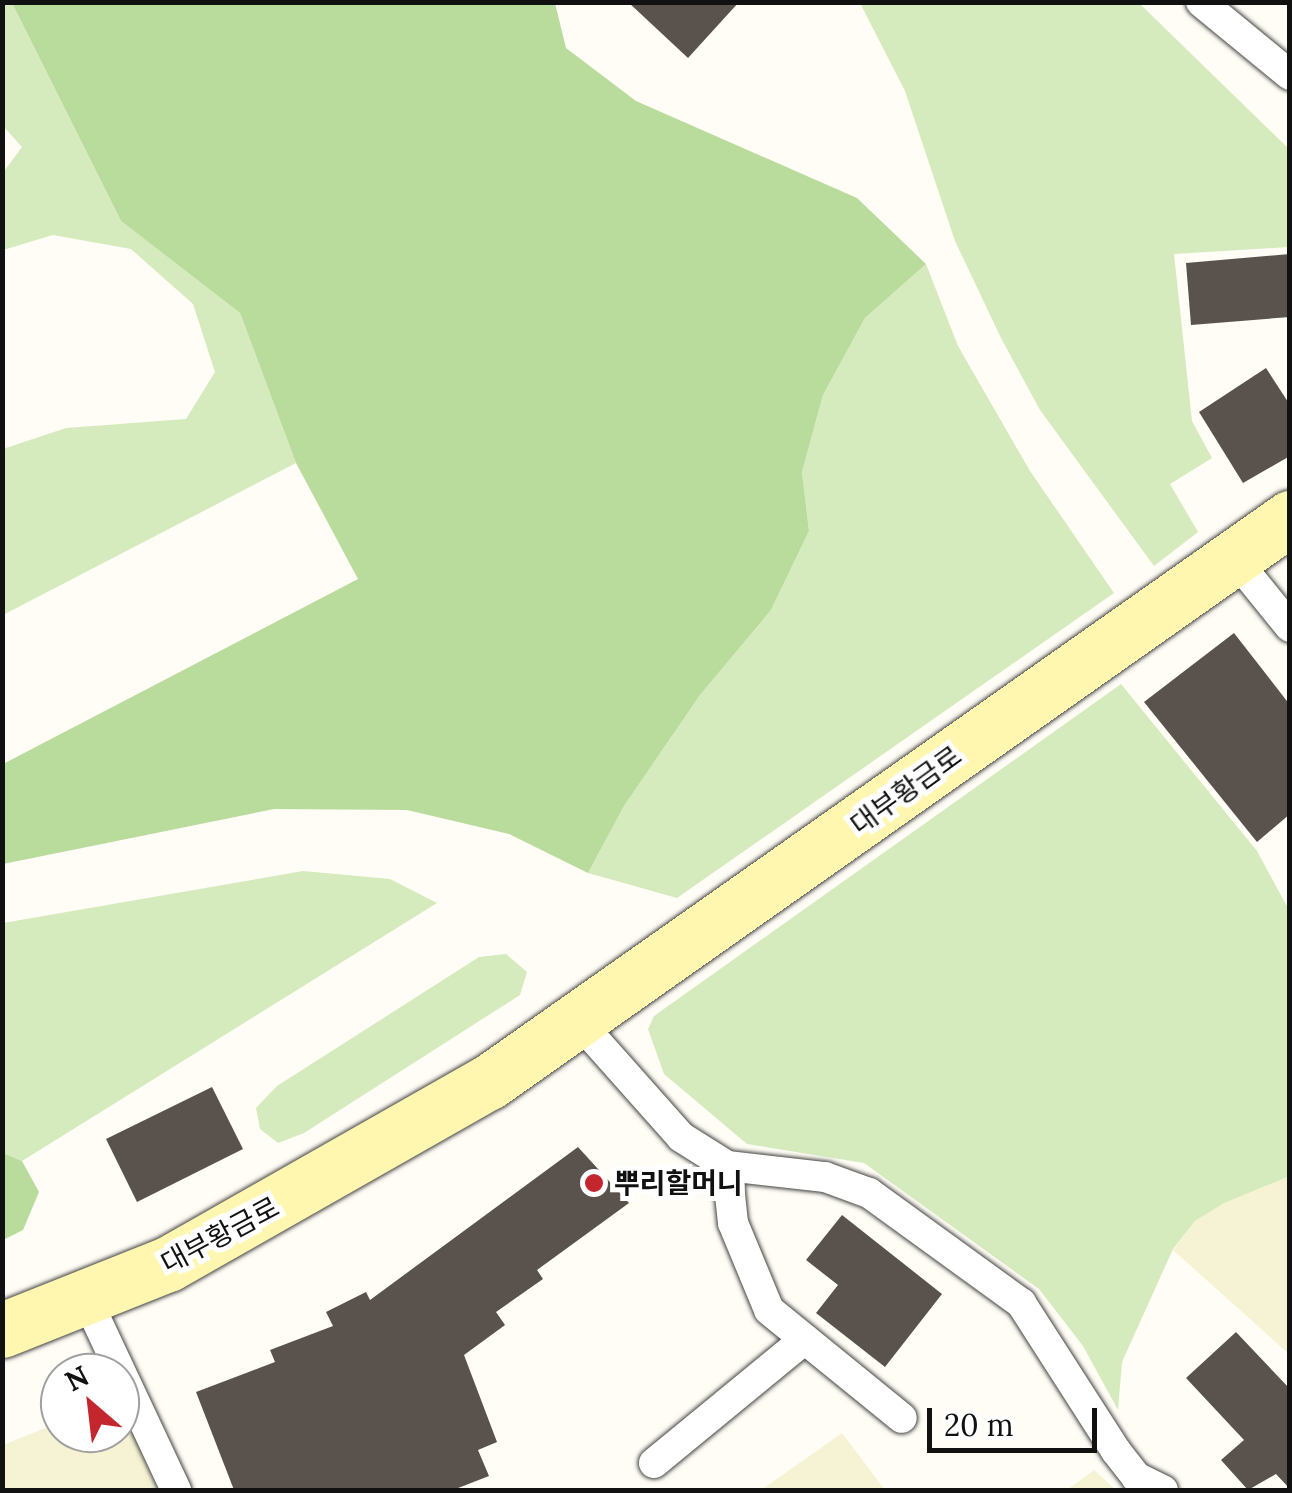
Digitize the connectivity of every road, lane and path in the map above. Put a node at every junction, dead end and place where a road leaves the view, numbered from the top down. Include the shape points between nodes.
1 (1201, 2) edge
2 (1290, 75) edge
3 (1290, 518) edge
4 (1234, 558) junction
5 (1290, 628) edge
6 (578, 1022) junction
7 (728, 1166) junction
8 (88, 1300) junction
9 (2, 1330) edge
10 (805, 1339) junction
11 (902, 1418) dead end
12 (654, 1463) dead end
13 (176, 1490) edge
14 (1164, 1490) edge

1 - 2 lane
3 - 4 main road, 대부황금로
4 - 5 lane
4 - 6 main road, 대부황금로
6 - 7 lane via 681,1137
6 - 8 main road, 대부황금로 via 268,1211
7 - 10 lane via 746,1267 769,1310
7 - 14 lane via 825,1177 870,1193 951,1250 1020,1303 1136,1477
8 - 9 main road, 대부황금로
8 - 13 lane
10 - 11 lane
10 - 12 lane

